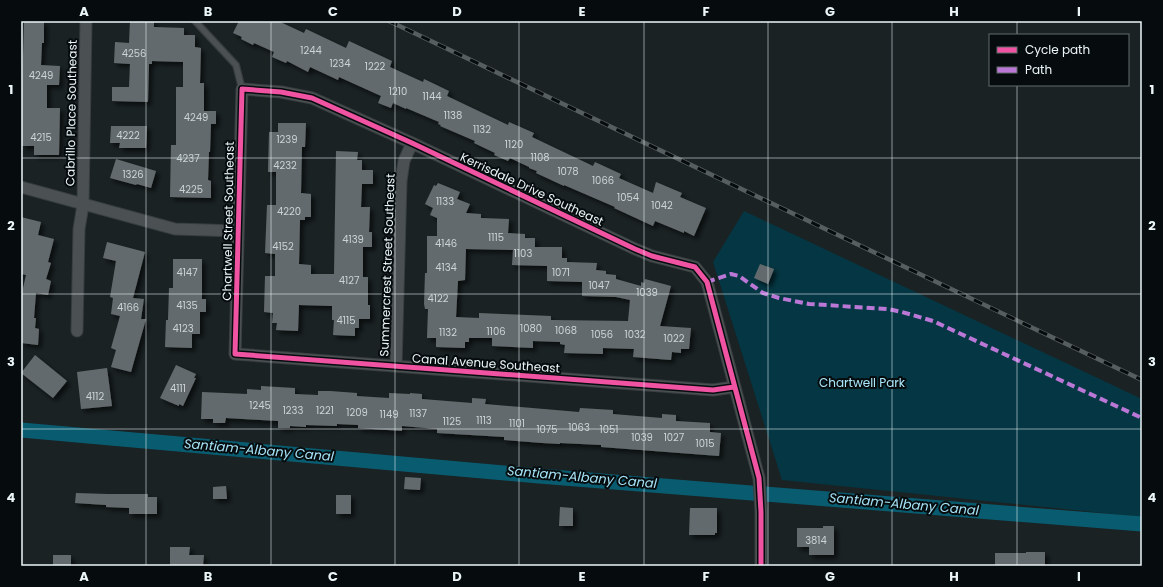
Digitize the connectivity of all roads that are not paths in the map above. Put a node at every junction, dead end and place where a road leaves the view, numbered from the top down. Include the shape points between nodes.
1 (86, 21) edge
2 (195, 21) edge
3 (242, 89) junction
4 (412, 143) junction
5 (21, 187) edge
6 (83, 205) junction
7 (237, 231) junction
8 (77, 331) dead end
9 (235, 354) joint
10 (396, 366) junction
11 (734, 387) junction
12 (762, 566) edge

1 - 6 street, Cabrillo Place Southeast
2 - 3 lane via 236,65
3 - 4 street, Kerrisdale Drive Southeast via 312,98
3 - 7 street, Chartwell Street Southeast
4 - 10 street, Summercrest Street Southeast via 404,161 401,181
4 - 11 street, Kerrisdale Drive Southeast via 652,256 695,267 707,282
5 - 6 street
6 - 7 street via 175,229
6 - 8 street, Cabrillo Place Southeast via 79,228
7 - 9 street, Chartwell Street Southeast
9 - 10 street, Canal Avenue Southeast
10 - 11 street, Canal Avenue Southeast via 713,390
11 - 12 street, Kerrisdale Drive Southeast via 759,478

